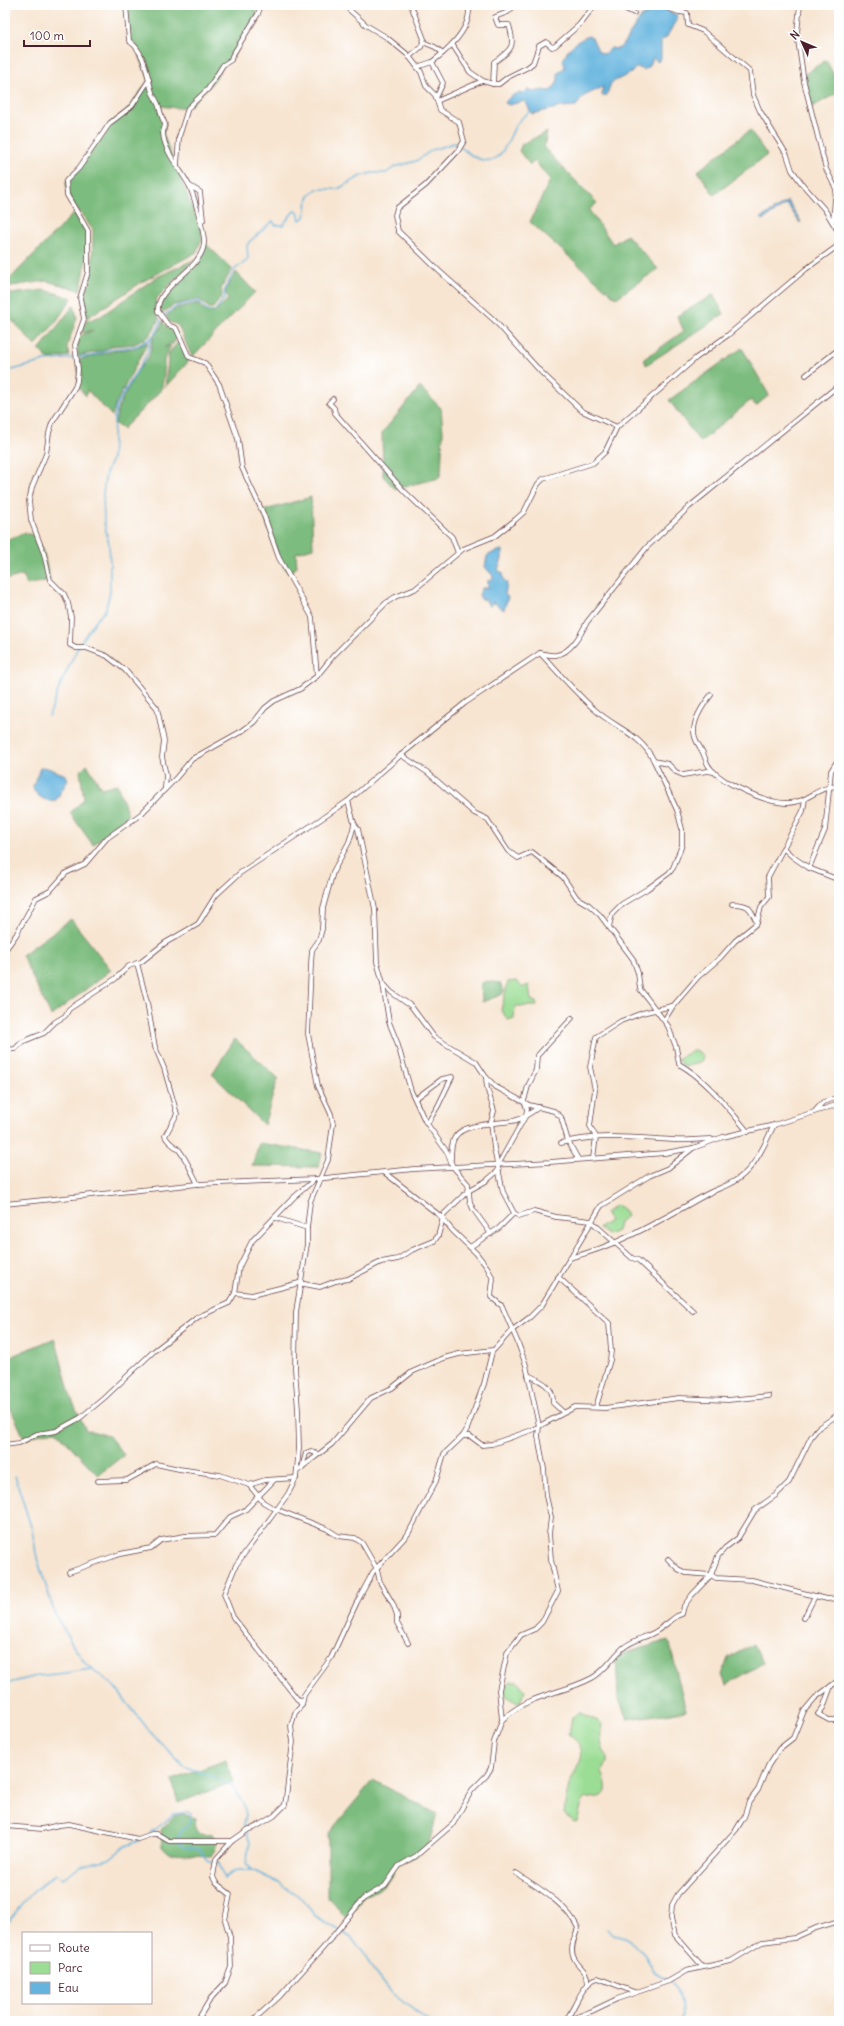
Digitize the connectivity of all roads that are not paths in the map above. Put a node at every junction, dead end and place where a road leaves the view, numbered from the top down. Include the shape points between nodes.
1 (126, 5) edge
2 (261, 5) edge
3 (344, 5) edge
4 (411, 5) edge
5 (470, 5) edge
6 (515, 5) edge
7 (595, 5) edge
8 (617, 5) edge
9 (659, 5) edge
10 (800, 5) edge
11 (634, 13) dead end
12 (423, 42) junction
13 (452, 44) junction
14 (442, 53) junction
15 (409, 57) junction
16 (432, 62) junction
17 (417, 66) junction
18 (149, 80) junction
19 (482, 81) junction
20 (493, 84) junction
21 (437, 99) junction
22 (177, 165) junction
23 (188, 184) junction
24 (837, 206) edge
25 (203, 220) dead end
26 (833, 220) junction
27 (839, 232) edge
28 (839, 245) edge
29 (839, 348) edge
30 (806, 375) dead end
31 (839, 385) edge
32 (333, 399) dead end
33 (617, 427) junction
34 (458, 553) junction
35 (540, 653) junction
36 (317, 676) junction
37 (711, 695) dead end
38 (401, 755) junction
39 (839, 758) edge
40 (654, 761) junction
41 (714, 772) junction
42 (828, 786) junction
43 (839, 786) edge
44 (165, 788) junction
45 (805, 799) junction
46 (348, 801) junction
47 (354, 823) junction
48 (783, 848) junction
49 (809, 868) junction
50 (839, 880) edge
51 (732, 904) dead end
52 (756, 923) junction
53 (609, 927) junction
54 (5, 950) edge
55 (137, 963) junction
56 (383, 983) junction
57 (673, 1006) junction
58 (658, 1011) junction
59 (572, 1018) dead end
60 (664, 1019) junction
61 (5, 1050) edge
62 (486, 1077) junction
63 (839, 1097) edge
64 (415, 1099) junction
65 (524, 1102) junction
66 (839, 1104) edge
67 (539, 1107) junction
68 (814, 1111) junction
69 (526, 1115) junction
70 (491, 1122) junction
71 (427, 1124) junction
72 (774, 1125) junction
73 (748, 1132) junction
74 (596, 1137) junction
75 (717, 1139) junction
76 (568, 1141) junction
77 (561, 1143) dead end
78 (693, 1148) junction
79 (593, 1158) junction
80 (450, 1159) junction
81 (578, 1159) junction
82 (507, 1164) junction
83 (498, 1165) junction
84 (453, 1167) junction
85 (499, 1170) junction
86 (385, 1173) junction
87 (318, 1179) junction
88 (198, 1184) junction
89 (468, 1191) junction
90 (5, 1204) edge
91 (514, 1213) junction
92 (276, 1218) junction
93 (442, 1219) junction
94 (591, 1221) junction
95 (307, 1228) junction
96 (491, 1234) junction
97 (616, 1242) junction
98 (470, 1248) junction
99 (569, 1258) junction
100 (558, 1277) junction
101 (299, 1283) junction
102 (235, 1293) junction
103 (694, 1310) dead end
104 (511, 1331) junction
105 (494, 1350) junction
106 (528, 1375) junction
107 (769, 1396) dead end
108 (596, 1407) junction
109 (563, 1412) junction
110 (839, 1414) edge
111 (539, 1426) junction
112 (463, 1436) junction
113 (5, 1445) edge
114 (317, 1454) junction
115 (302, 1468) junction
116 (297, 1471) junction
117 (296, 1478) junction
118 (274, 1480) junction
119 (98, 1482) dead end
120 (249, 1485) junction
121 (258, 1497) junction
122 (277, 1509) junction
123 (668, 1559) dead end
124 (377, 1569) junction
125 (69, 1572) dead end
126 (711, 1575) junction
127 (816, 1596) junction
128 (839, 1598) edge
129 (804, 1618) dead end
130 (408, 1643) dead end
131 (839, 1680) edge
132 (831, 1686) junction
133 (302, 1705) junction
134 (502, 1720) junction
135 (839, 1720) edge
136 (5, 1826) edge
137 (232, 1841) junction
138 (516, 1873) dead end
139 (839, 1921) edge
140 (703, 1967) junction
141 (588, 1984) junction
142 (638, 1992) junction
143 (566, 2020) junction
144 (197, 2021) edge
145 (252, 2021) edge
146 (558, 2021) edge

1 - 18 street via 129,41 135,44
2 - 22 street via 231,60 223,65 208,89 188,108 179,136
3 - 15 street
4 - 12 street via 423,34
5 - 13 street via 465,24
6 - 20 street via 508,12 495,16 498,25 508,24 512,38 503,58 494,62
7 - 20 street via 555,46 552,47 546,42 539,46 528,67 499,84
8 - 11 street
9 - 26 street via 687,13 688,25 703,31 750,71 756,104 786,154 792,170
10 - 24 street via 797,33 804,82 826,169 836,189
12 - 14 street
12 - 15 street
13 - 14 street
13 - 19 street via 466,67
14 - 16 street
15 - 17 street
16 - 17 street
16 - 21 street via 443,82
17 - 21 street via 426,86 434,92
18 - 22 street via 165,124 163,134
18 - 44 street via 132,106 110,123 80,168 66,181 67,195 89,237 88,272 80,298 84,319 74,346 78,375 75,387 50,428 46,454 32,487 29,510 50,580 64,594 68,603 71,617 71,647 86,648 107,656 126,670 157,708 164,741 162,757 166,775
19 - 20 street
19 - 21 street
21 - 33 street via 440,110 459,122 464,142 426,185 397,208 395,215 398,231 438,271 494,320 541,372 582,411
22 - 23 street
23 - 25 street via 200,192
23 - 36 street via 204,235 204,247 189,270 177,278 159,299 158,311 168,325 176,328 191,360 205,363 220,384 238,439 242,468 263,513 279,558 312,617
24 - 26 street
26 - 27 street
28 - 33 street via 728,336 696,358
29 - 30 street
31 - 35 street via 689,508 647,547 587,622 580,635 562,653
32 - 34 street via 329,403 335,413 404,491 452,537
33 - 34 street via 605,452 593,463 543,479 520,516 495,536 480,540
34 - 36 street via 415,588 386,603
35 - 38 street via 465,703
35 - 40 street via 595,710 636,736 648,749
36 - 44 street via 300,689 274,701 242,731 192,759
37 - 41 street via 701,710 694,729 696,742 704,754 706,763
38 - 46 street
38 - 53 street via 427,772 474,813 487,820 515,858 522,858 532,852 543,860 563,877 577,898 595,909
39 - 42 street via 831,771
40 - 41 street via 668,764 683,775
40 - 53 street via 677,810 682,828 682,845 673,868 648,890 622,904 612,914
41 - 45 street via 743,790 772,800 791,802
42 - 43 street
42 - 45 street
42 - 49 street via 825,830
44 - 54 street via 141,814 107,838 85,864 66,873 50,891 36,898
45 - 48 street via 804,807
46 - 47 street
46 - 55 street via 244,870 216,895 198,924
47 - 56 street via 358,829 371,888 377,931 378,966
47 - 87 street via 349,842 331,878 323,908 322,929 319,940 312,950 310,964 308,1034 318,1086 333,1124 328,1160
48 - 49 street
48 - 52 street via 768,877 769,896 761,907
49 - 50 street
51 - 52 street via 746,905 751,909
52 - 57 street via 698,977
53 - 58 street via 633,959 641,990
55 - 61 street via 129,966 115,980 69,1010 43,1033 22,1042 15,1050
55 - 88 street via 155,1048 164,1068 177,1114 165,1136 184,1157
56 - 62 street via 390,992 410,1006 434,1037 471,1058
56 - 64 street via 389,1022
57 - 58 street
57 - 60 street
58 - 60 street
58 - 74 street via 642,1013 621,1021 596,1037 590,1067 594,1090 590,1126
59 - 65 street via 537,1056 536,1070
60 - 73 street via 676,1047 678,1064 689,1070 718,1096
62 - 65 street via 496,1087
62 - 70 street via 494,1111
63 - 68 street via 823,1102
64 - 71 street
64 - 71 street via 442,1079 452,1077
65 - 67 street
65 - 69 street
66 - 68 street
67 - 69 street
67 - 76 street via 561,1117
68 - 72 street
69 - 70 street via 515,1120
69 - 83 street
70 - 80 street via 470,1128 455,1137
70 - 83 street
71 - 80 street
72 - 73 street
72 - 97 street via 751,1166 741,1178
73 - 75 street
74 - 75 street
74 - 76 street
74 - 79 street
75 - 78 street
76 - 77 street
76 - 81 street
78 - 79 street via 665,1153
78 - 94 street via 668,1168 649,1176 601,1206
79 - 81 street
80 - 84 street
81 - 82 street
82 - 83 street
82 - 85 street
83 - 84 street
83 - 85 street
84 - 86 street
84 - 89 street via 468,1184
85 - 89 street
85 - 91 street via 503,1192
86 - 87 street
86 - 93 street
87 - 88 street
87 - 92 street via 292,1198
87 - 95 street via 310,1202
88 - 90 street
89 - 93 street
89 - 96 street via 473,1209
91 - 94 street via 519,1216 534,1211 556,1217
91 - 96 street
92 - 95 street
92 - 102 street via 252,1241 239,1267
93 - 98 street
93 - 101 street via 438,1236 434,1240 398,1258 381,1262 348,1279 320,1286
94 - 97 street
94 - 99 street
95 - 101 street via 307,1244
96 - 98 street
97 - 99 street via 591,1253
97 - 103 street
98 - 104 street via 487,1267 493,1279 491,1296 502,1306
99 - 100 street
100 - 104 street via 536,1312
100 - 108 street via 609,1323 610,1360
101 - 102 street via 252,1295
101 - 116 street via 295,1336
102 - 113 street via 228,1303 198,1318 148,1355 80,1418 56,1431 37,1434 19,1443
104 - 105 street
104 - 106 street via 518,1343
105 - 112 street via 484,1384
105 - 114 street via 444,1358 412,1372 392,1388 371,1398 332,1444
106 - 109 street via 548,1386 553,1403
106 - 111 street
107 - 108 street via 728,1400 679,1398
108 - 109 street via 575,1407
109 - 111 street
110 - 126 street via 818,1428 810,1437 789,1482 755,1510 738,1538 718,1556
111 - 112 street via 488,1445 482,1445 470,1436
111 - 134 street via 538,1436 551,1517 551,1560 558,1591 542,1622 535,1629 521,1635 507,1653 499,1690
112 - 124 street via 441,1459 436,1481 408,1534
114 - 115 street
114 - 115 street via 311,1451 306,1453
115 - 116 street
116 - 117 street
117 - 118 street
117 - 122 street
118 - 120 street
118 - 121 street
119 - 120 street via 127,1480 156,1464 220,1475
120 - 121 street
121 - 122 street via 262,1502
121 - 125 street via 245,1510 230,1517 215,1535 161,1540 151,1548 120,1554
122 - 124 street via 338,1536 355,1538 366,1547
122 - 133 street via 236,1565 224,1594 233,1617
123 - 126 street via 686,1573
124 - 130 street via 380,1582 397,1614 397,1623
124 - 133 street via 357,1602 331,1658 304,1695
126 - 127 street via 716,1578 752,1580
126 - 134 street via 692,1595 682,1614 622,1649 593,1677 576,1686 521,1704
127 - 128 street via 827,1600
127 - 129 street
131 - 132 street
132 - 135 street via 823,1708 818,1714 829,1720
132 - 140 street via 804,1711 793,1738 779,1750 768,1766 736,1830 674,1899 671,1918 675,1935
133 - 137 street via 295,1713 291,1726 293,1742 284,1805 274,1816
134 - 145 street via 494,1742 491,1768 472,1790 453,1824 416,1856 399,1866 385,1886 363,1899 279,1997
136 - 137 street via 42,1829 69,1824 138,1839 157,1834 169,1841
137 - 144 street via 216,1859 213,1876 216,1883 230,1894 225,1920 230,1937 231,1967 225,1983 211,1998
138 - 141 street via 545,1893 575,1921 578,1928 573,1954 587,1974
139 - 140 street via 794,1938 762,1942 732,1961
140 - 142 street via 686,1971 669,1981
141 - 142 street via 598,1978
141 - 143 street
142 - 143 street
143 - 146 street

